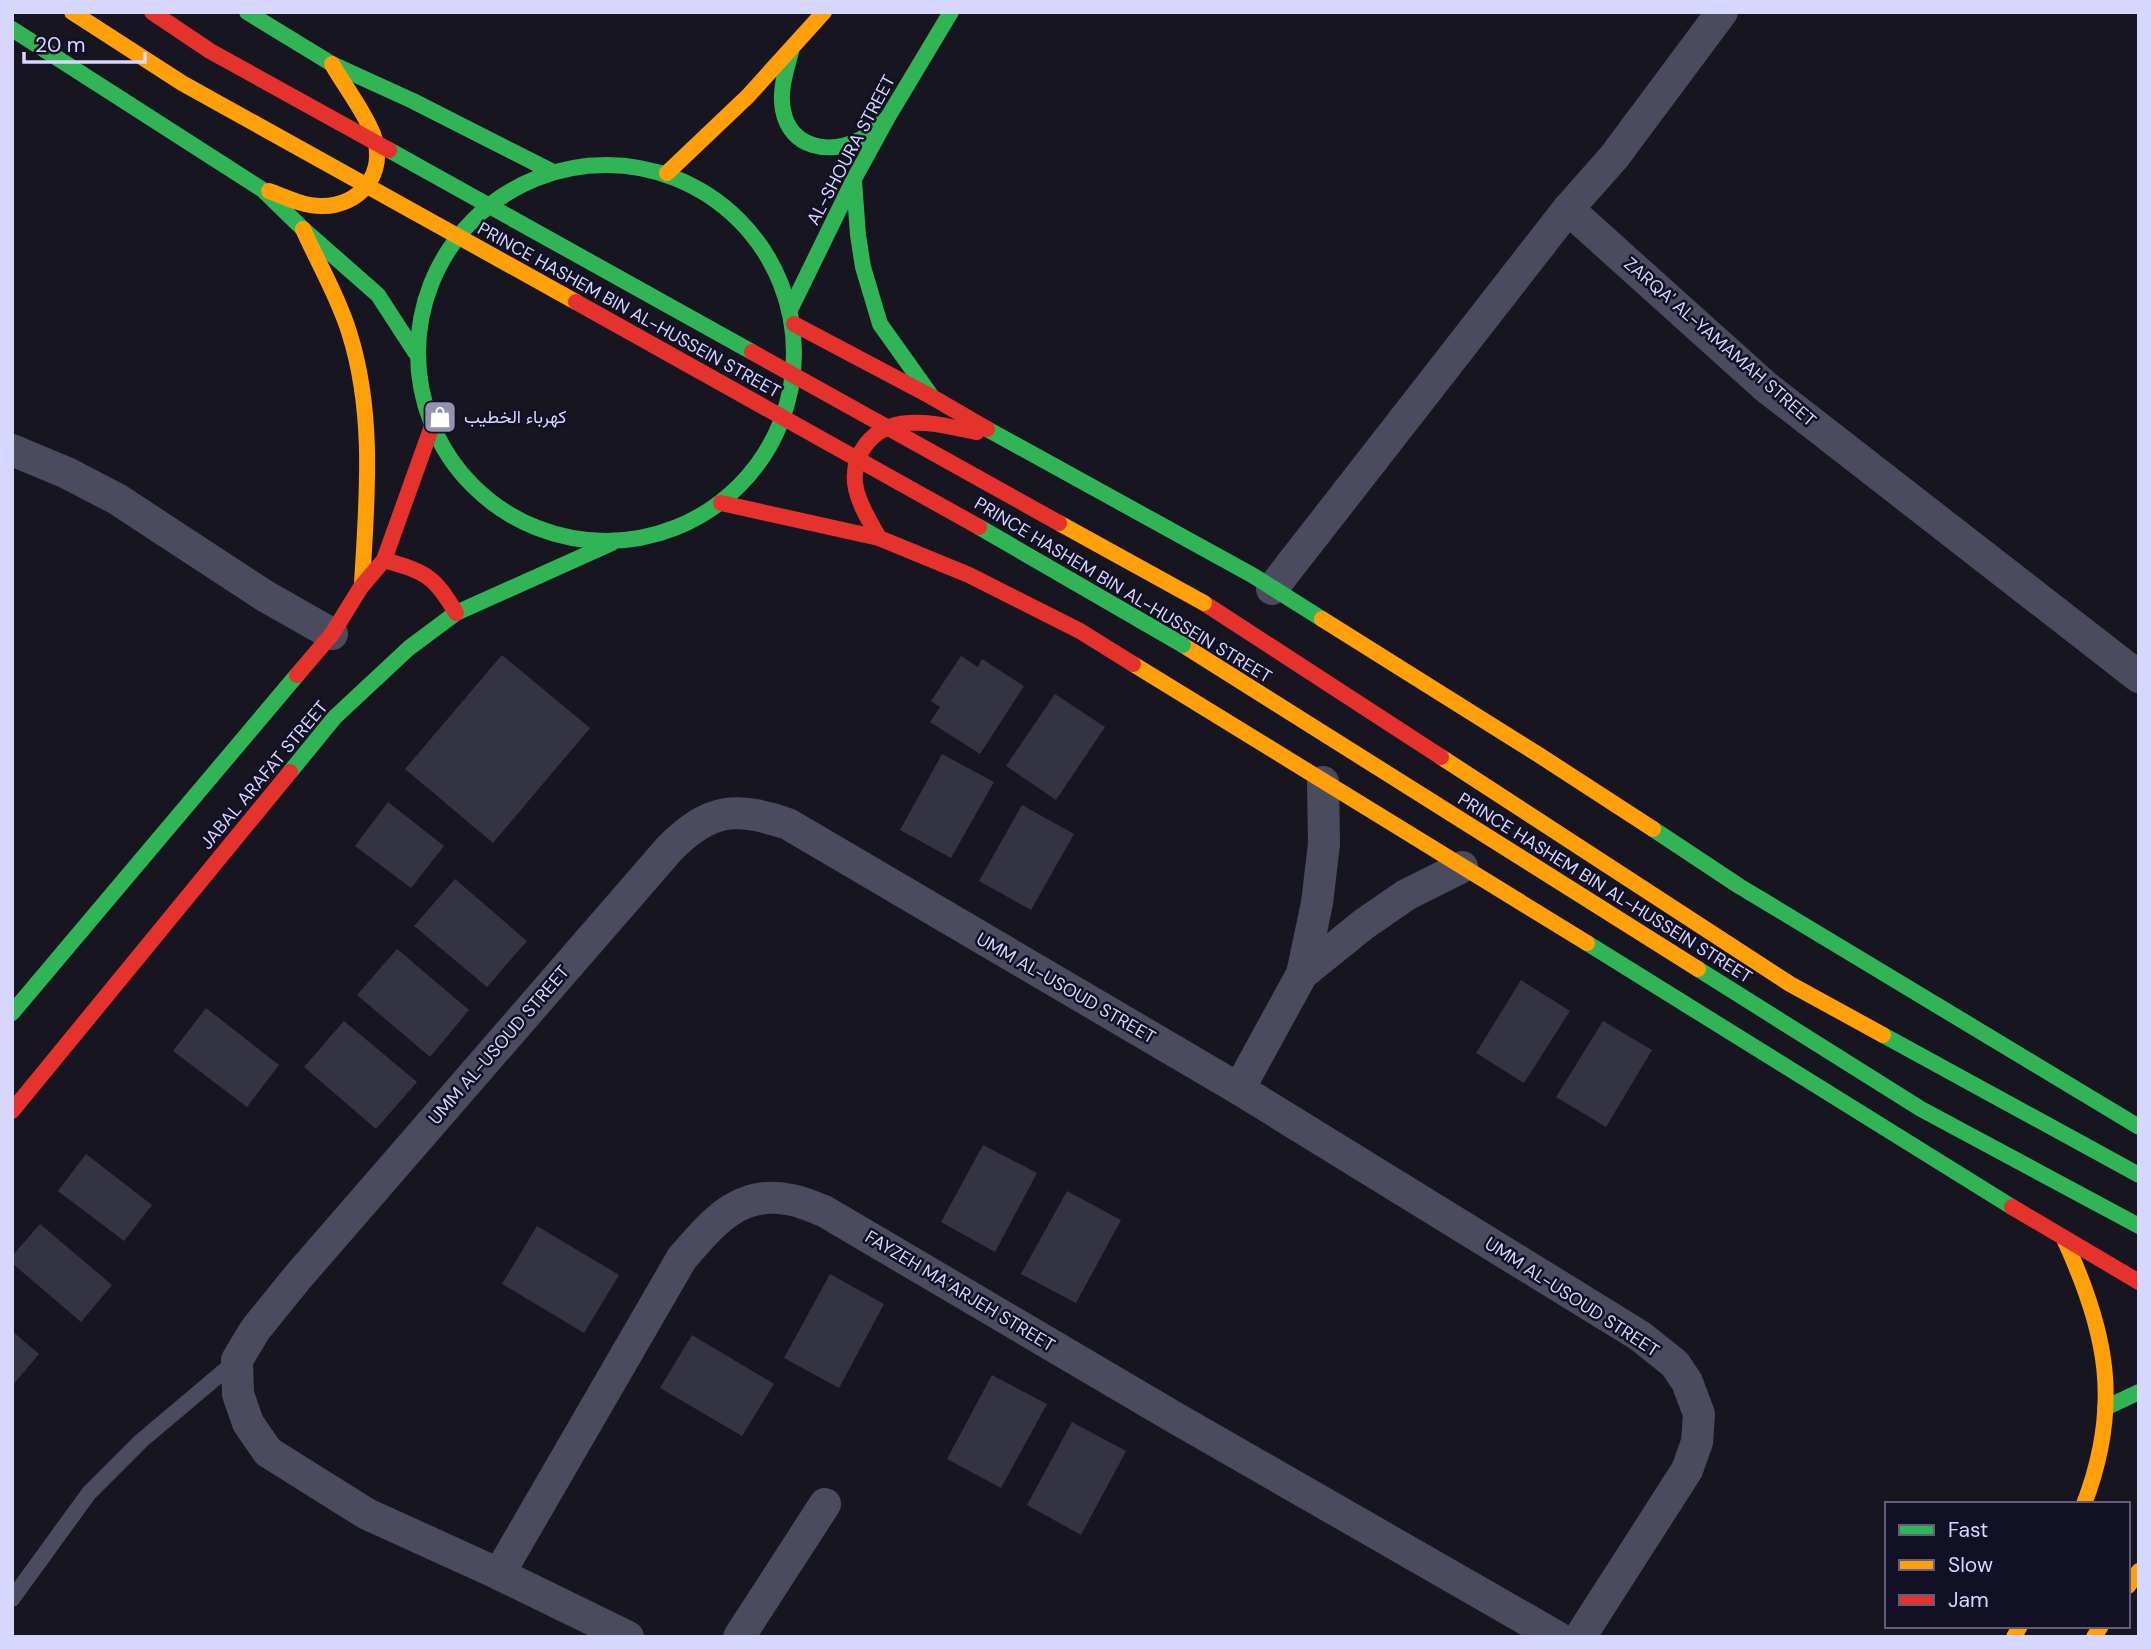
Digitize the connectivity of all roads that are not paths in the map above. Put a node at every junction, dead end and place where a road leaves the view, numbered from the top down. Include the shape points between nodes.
1 (72, 12) edge
2 (152, 12) edge
3 (247, 12) edge
4 (824, 12) edge
5 (950, 12) edge
6 (1722, 12) edge
7 (12, 29) edge
8 (791, 52) junction
9 (332, 64) junction
10 (888, 117) junction
11 (551, 171) junction
12 (667, 173) junction
13 (854, 178) junction
14 (263, 190) junction
15 (1567, 209) junction
16 (303, 229) junction
17 (792, 316) junction
18 (415, 352) junction
19 (932, 397) junction
20 (431, 429) junction
21 (997, 435) junction
22 (12, 450) edge
23 (722, 503) junction
24 (879, 538) junction
25 (612, 543) junction
26 (384, 560) junction
27 (361, 587) junction
28 (1272, 589) junction
29 (456, 613) junction
30 (332, 634) junction
31 (2139, 677) edge
32 (1323, 782) junction
33 (1462, 867) junction
34 (1302, 974) junction
35 (12, 1013) edge
36 (1239, 1089) junction
37 (12, 1111) edge
38 (2139, 1127) edge
39 (2139, 1175) edge
40 (2139, 1226) edge
41 (2064, 1239) junction
42 (2139, 1282) edge
43 (237, 1360) junction
44 (2139, 1392) edge
45 (2105, 1408) junction
46 (2085, 1502) edge
47 (825, 1504) dead end
48 (499, 1574) junction
49 (12, 1599) edge
50 (628, 1637) edge
51 (739, 1637) edge
52 (1557, 1637) edge
53 (1580, 1637) edge

1 - 40 main road, PRINCE HASHEM BIN AL-HUSSEIN STREET, bridge via 182,83 964,518 1182,645 1921,1109
2 - 39 main road, PRINCE HASHEM BIN AL-HUSSEIN STREET, bridge via 210,51 1204,603 1790,984
3 - 9 main road
4 - 8 main road
5 - 10 main road, AL-SHOURA STREET
6 - 15 street via 1614,157
7 - 14 main road
8 - 10 main road via 782,107 799,141 812,147 850,144
8 - 12 main road
9 - 11 main road
9 - 14 main road via 373,135 378,155 375,175 361,195 340,204 320,206
10 - 13 main road, AL-SHOURA STREET
11 - 12 main road via 609,163
11 - 18 main road via 481,210 432,274
12 - 17 main road via 710,195 746,225 774,264
13 - 17 main road, AL-SHOURA STREET
13 - 19 main road via 863,267 880,324
14 - 16 main road
15 - 28 street
15 - 31 street, ZARQA' AL-YAMAMAH STREET via 1766,387
16 - 18 main road via 379,295
16 - 27 main road via 349,331 362,387 368,493
17 - 19 main road
17 - 23 main road via 795,374 783,424 757,467
18 - 20 main road via 419,391
19 - 21 main road
20 - 25 main road via 474,490 484,497 537,530
20 - 26 main road
21 - 24 main road via 920,423 881,428 859,453 855,472 856,489
21 - 28 main road
22 - 30 street via 117,499
23 - 24 main road
23 - 25 main road via 670,531
24 - 32 main road via 969,575 1080,631
25 - 29 main road, JABAL ARAFAT STREET
26 - 27 main road
26 - 29 main road via 431,576
27 - 30 main road
28 - 38 main road via 1739,886
29 - 37 main road, JABAL ARAFAT STREET via 409,648 335,717
30 - 35 main road
32 - 33 main road
32 - 34 street via 1323,856
33 - 34 street via 1406,895
33 - 41 main road
34 - 36 street
36 - 43 street, UMM AL-USOUD STREET via 788,824 740,812 715,816 688,829 670,848 297,1278
36 - 53 street, UMM AL-USOUD STREET via 1640,1336 1675,1364 1687,1382 1699,1414 1697,1441 1687,1470
41 - 42 main road
41 - 45 main road via 2096,1318 2104,1354
43 - 48 street via 238,1394 248,1423 268,1451 367,1514
43 - 49 lane via 141,1441 89,1493
44 - 45 main road
45 - 46 main road via 2101,1446
47 - 51 street
48 - 50 street
48 - 52 street, FAYZEH MA’ARJEH STREET via 682,1258 735,1205 791,1199 824,1210

